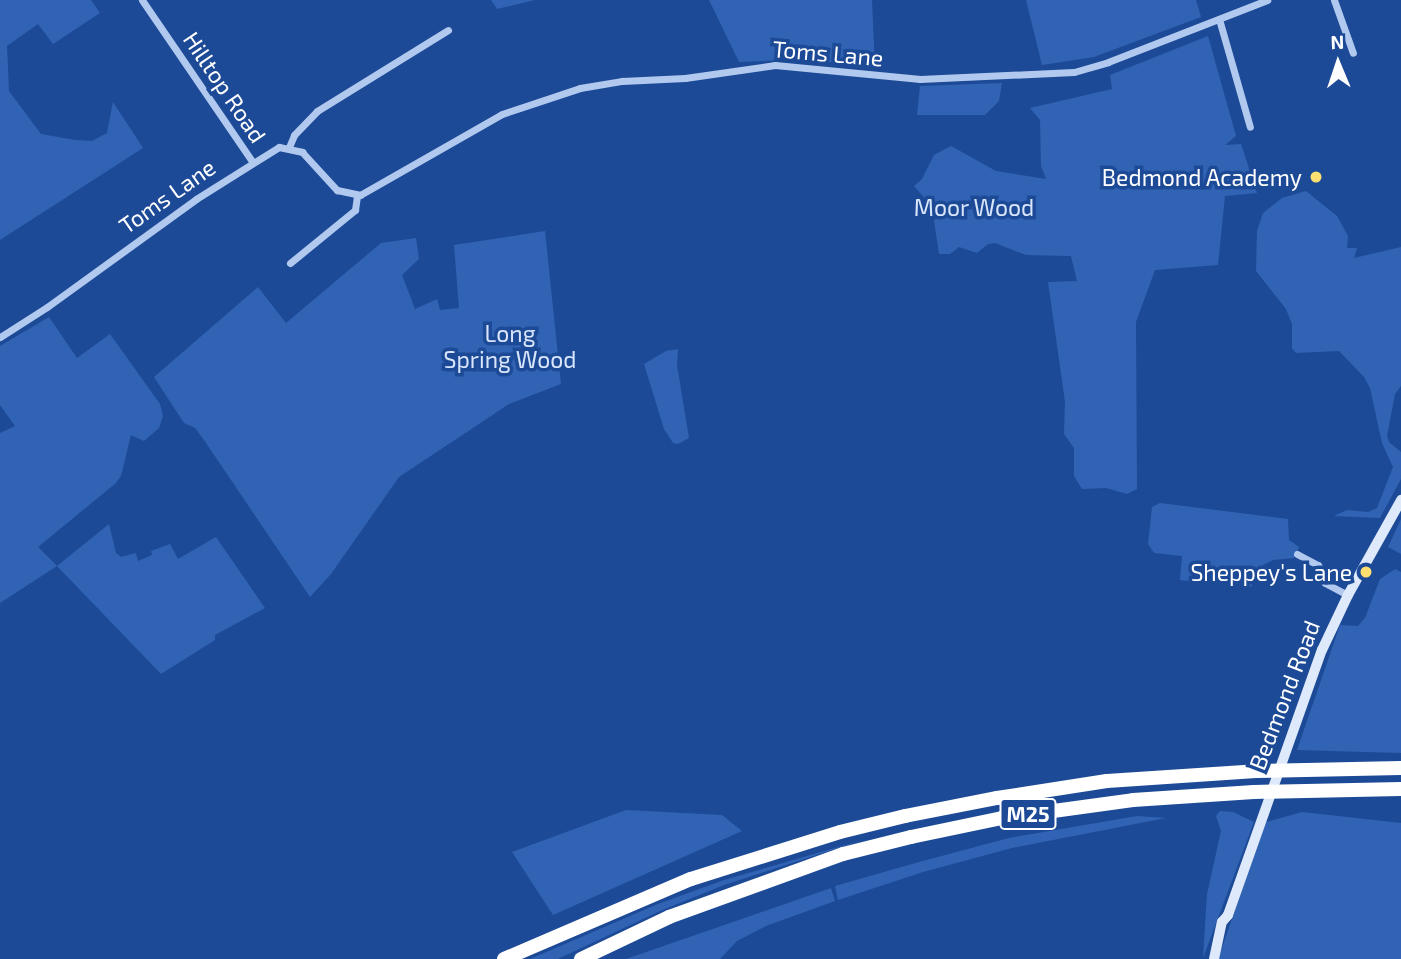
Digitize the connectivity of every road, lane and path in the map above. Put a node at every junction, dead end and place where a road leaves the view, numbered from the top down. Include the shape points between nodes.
1 (142, 0) edge
2 (1267, 0) edge
3 (1334, 0) edge
4 (1219, 19) junction
5 (448, 30) dead end
6 (1353, 54) dead end
7 (1250, 127) dead end
8 (289, 147) junction
9 (252, 161) junction
10 (358, 195) junction
11 (290, 263) dead end
12 (0, 337) edge
13 (1401, 500) edge
14 (1297, 554) dead end
15 (1348, 595) junction
16 (1401, 768) edge
17 (1401, 789) edge
18 (1215, 955) edge
19 (504, 959) edge
20 (581, 959) edge

1 - 9 street, Hilltop Road
2 - 4 street, Toms Lane
3 - 6 street
4 - 7 street
4 - 10 street, Toms Lane via 1074,72 920,79 775,65 580,88 502,114
5 - 8 street via 317,111
8 - 9 street, Toms Lane via 275,148
8 - 10 street via 306,155 337,190
9 - 12 street, Toms Lane
10 - 11 street, Toms Lane via 355,210
13 - 15 street, Bedmond Road
14 - 15 street via 1318,565 1325,583
15 - 18 street, Bedmond Road via 1285,749 1222,922
16 - 19 highway, M25 via 1107,781 905,816 691,879
17 - 20 highway, M25 via 1133,800 924,834 844,854 669,918

